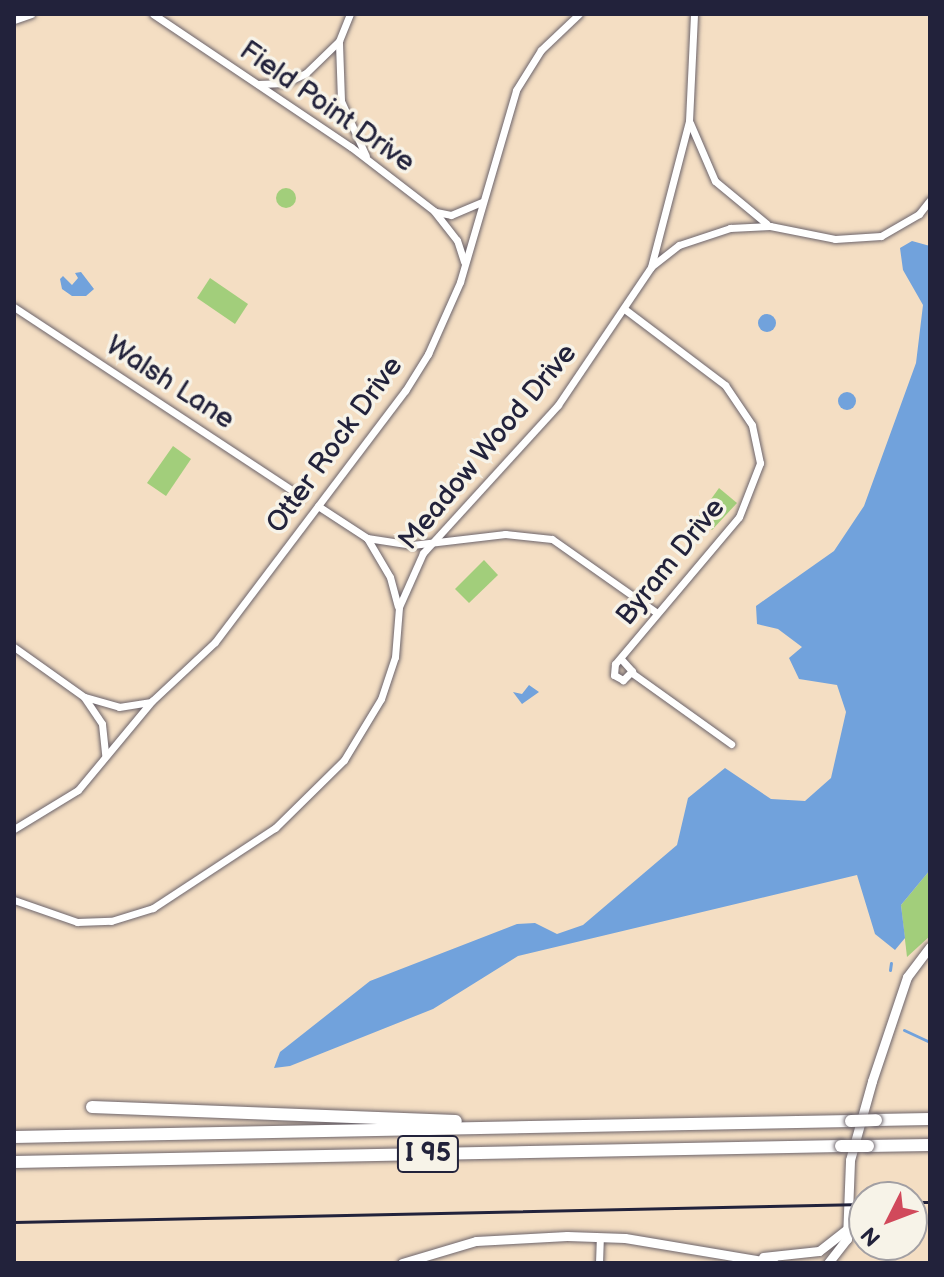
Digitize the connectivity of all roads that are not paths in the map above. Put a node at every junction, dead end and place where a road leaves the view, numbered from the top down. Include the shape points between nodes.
1 (31, 14) edge
2 (153, 14) edge
3 (350, 14) edge
4 (579, 14) edge
5 (692, 16) edge
6 (14, 20) edge
7 (339, 41) junction
8 (257, 84) junction
9 (689, 121) junction
10 (368, 160) junction
11 (930, 200) edge
12 (481, 202) junction
13 (434, 211) junction
14 (770, 226) junction
15 (465, 264) junction
16 (651, 267) junction
17 (14, 307) edge
18 (626, 310) junction
19 (301, 496) dead end
20 (318, 506) junction
21 (367, 538) junction
22 (429, 545) junction
23 (399, 607) junction
24 (656, 612) junction
25 (14, 647) edge
26 (622, 660) junction
27 (632, 673) junction
28 (84, 697) junction
29 (152, 701) junction
30 (731, 744) dead end
31 (104, 756) junction
32 (14, 829) edge
33 (14, 900) edge
34 (930, 947) edge
35 (92, 1107) dead end
36 (930, 1119) edge
37 (527, 1127) junction
38 (14, 1137) edge
39 (930, 1145) edge
40 (14, 1162) edge
41 (847, 1229) junction
42 (600, 1237) junction
43 (760, 1258) junction
44 (402, 1263) edge
45 (599, 1263) edge
46 (774, 1263) edge
47 (828, 1263) edge

1 - 6 street
2 - 8 street, Field Point Drive
3 - 7 street
4 - 12 street, Otter Rock Drive via 541,50 516,90
5 - 9 street, Meadow Wood Drive
7 - 8 street via 297,78
7 - 10 street via 341,101
8 - 10 street, Field Point Drive
9 - 14 street via 715,181
9 - 16 street, Meadow Wood Drive
10 - 13 street, Field Point Drive
11 - 14 street via 895,230 870,238 835,239
12 - 13 street via 451,215
12 - 15 street, Otter Rock Drive
13 - 15 street, Field Point Drive via 457,240
14 - 16 street via 706,233
15 - 20 street, Otter Rock Drive via 428,354
16 - 18 street, Meadow Wood Drive
17 - 19 street, Walsh Lane
18 - 22 street, Meadow Wood Drive via 558,405
18 - 24 street, Byram Drive via 725,385 752,425 760,451 758,477 739,517
20 - 21 street
20 - 29 street, Otter Rock Drive via 215,642
21 - 22 street
21 - 23 street via 390,577
22 - 23 street, Meadow Wood Drive
22 - 24 street via 505,534 552,539
23 - 33 street, Meadow Wood Drive via 395,657 370,721 344,760 275,828 171,899 123,917 77,922
24 - 26 street, Byram Drive
25 - 28 street
26 - 27 street, Byram Drive
26 - 27 street, Byram Drive via 613,666 614,675 623,680
27 - 30 street
28 - 29 street via 119,707
28 - 31 street via 102,724
29 - 31 street, Otter Rock Drive
31 - 32 street, Otter Rock Drive via 64,802
34 - 41 main road via 907,977 872,1081 850,1160
35 - 37 highway
36 - 37 highway, I 95, bridge
37 - 38 highway, I 95
39 - 40 highway, I 95, bridge
41 - 43 main road via 819,1251
41 - 47 main road via 845,1248
42 - 43 main road
42 - 44 main road via 476,1241
42 - 45 street
43 - 46 main road

